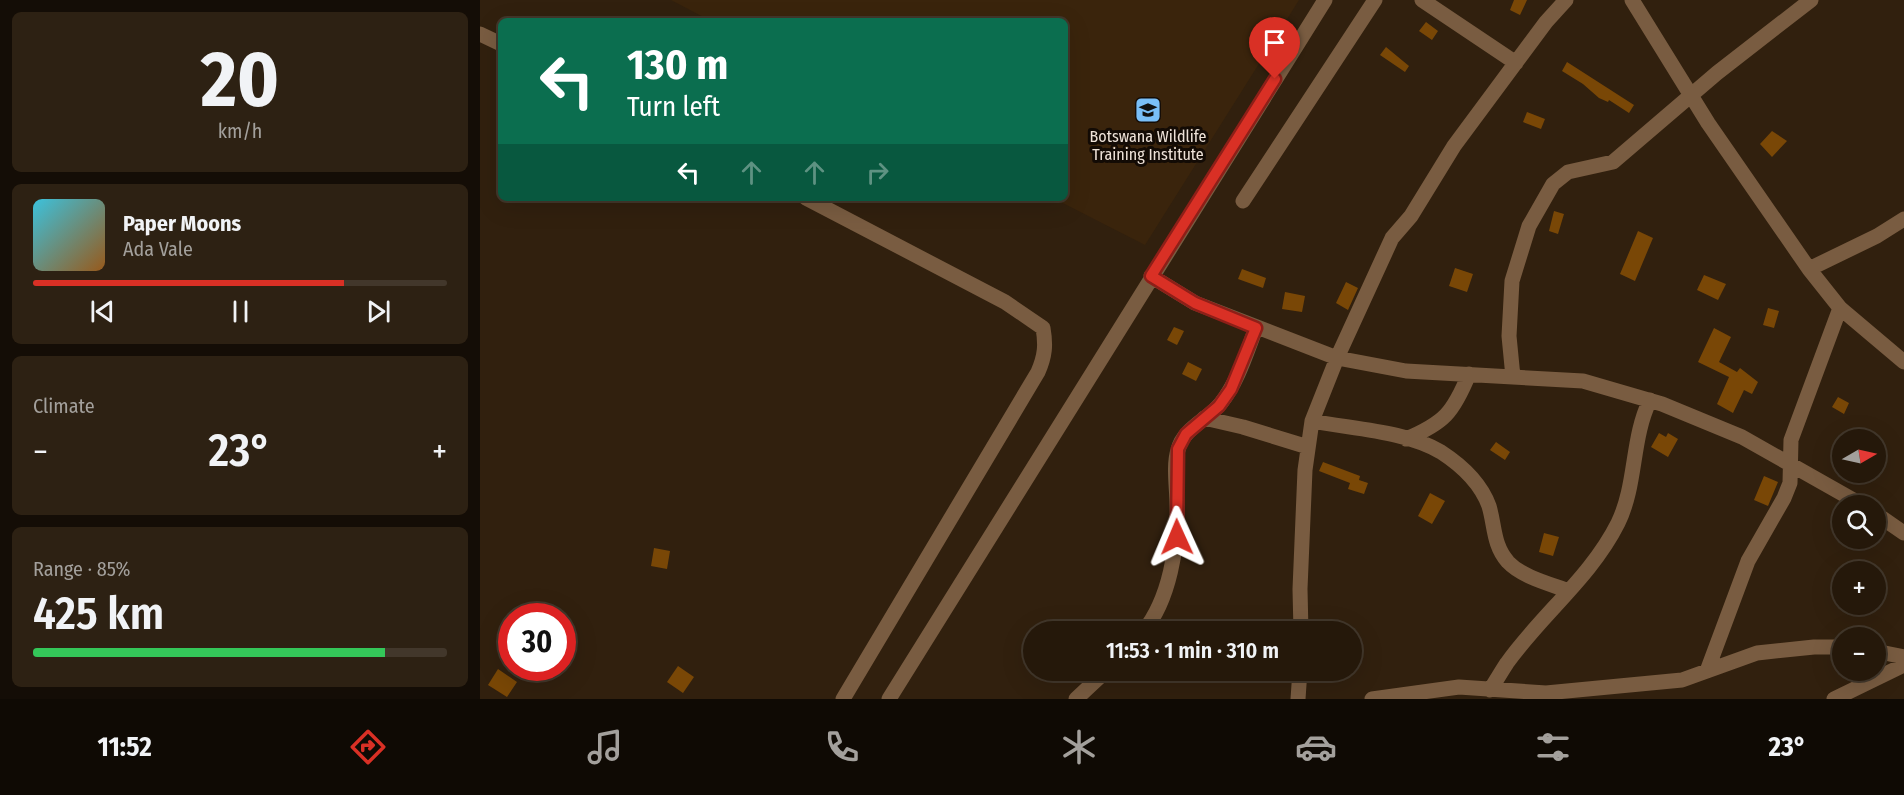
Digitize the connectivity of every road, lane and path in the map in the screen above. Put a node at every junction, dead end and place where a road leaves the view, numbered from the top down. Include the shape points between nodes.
1 (1325, 0) edge
2 (1375, 0) edge
3 (1422, 0) edge
4 (1566, 0) edge
5 (1632, 0) edge
6 (1811, 0) edge
7 (480, 34) edge
8 (498, 43) edge
9 (1516, 63) junction
10 (1692, 94) junction
11 (812, 201) edge
12 (1243, 201) dead end
13 (1904, 219) edge
14 (1809, 269) junction
15 (1151, 276) junction
16 (1840, 308) junction
17 (1256, 328) junction
18 (1337, 358) junction
19 (1904, 362) edge
20 (1469, 374) junction
21 (1513, 377) junction
22 (1650, 400) junction
23 (1204, 418) junction
24 (1312, 421) junction
25 (1406, 439) junction
26 (1308, 447) junction
27 (1791, 465) junction
28 (1844, 495) edge
29 (1886, 521) edge
30 (1904, 533) edge
31 (1569, 591) junction
32 (1151, 621) edge
33 (1301, 621) edge
34 (1832, 647) edge
35 (1886, 653) edge
36 (1904, 657) edge
37 (1904, 664) edge
38 (1707, 671) junction
39 (1095, 681) edge
40 (1299, 681) edge
41 (1490, 690) junction
42 (843, 699) edge
43 (889, 699) edge
44 (1076, 699) edge
45 (1298, 699) edge
46 (1372, 699) edge
47 (1834, 699) edge

1 - 15 street
2 - 12 street
3 - 9 street
4 - 9 street
5 - 10 street
6 - 10 street
7 - 8 street
9 - 18 street via 1392,238
10 - 14 street via 1707,123
10 - 21 street via 1613,162 1568,172 1552,183 1529,226 1512,281 1509,336
11 - 42 street via 1005,302 1036,321 1043,328 1046,343 1038,372
13 - 14 street
14 - 16 street
15 - 17 street via 1195,303
15 - 43 street
16 - 19 street
16 - 27 street via 1791,440
17 - 18 street
17 - 23 street via 1231,389
18 - 20 street via 1406,371
18 - 24 street
20 - 21 street
20 - 25 street via 1447,416 1432,428
21 - 22 street via 1583,381
22 - 27 street via 1732,433
22 - 31 street via 1642,416 1629,498 1600,553
23 - 26 street
23 - 32 street via 1186,434 1178,449 1177,537
24 - 25 street
24 - 26 street
25 - 31 street via 1440,452 1479,486 1489,506 1496,544 1509,563
26 - 33 street
27 - 28 street
27 - 38 street via 1785,498 1748,561
29 - 30 street
31 - 41 street via 1508,662
34 - 38 street via 1757,653
35 - 36 street
37 - 47 street
38 - 41 street via 1682,680 1546,693
39 - 44 street
40 - 45 street
41 - 46 street via 1459,687

